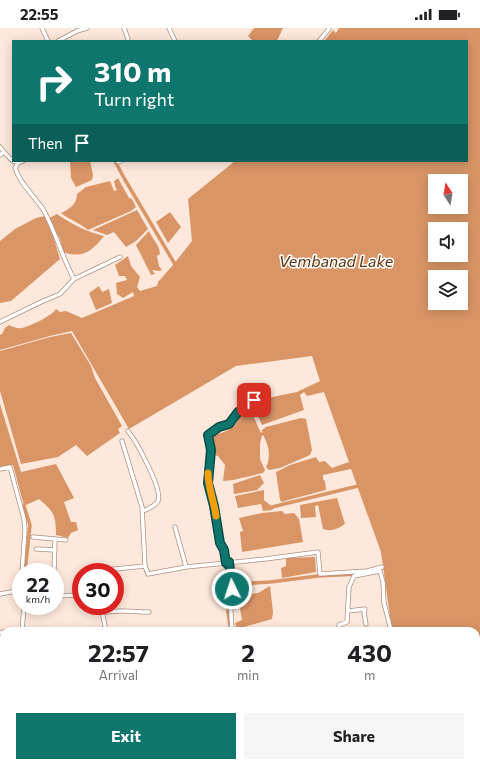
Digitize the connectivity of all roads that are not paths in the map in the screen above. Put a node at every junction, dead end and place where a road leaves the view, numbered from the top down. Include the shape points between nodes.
1 (42, 28) edge
2 (87, 28) edge
3 (124, 28) edge
4 (169, 28) edge
5 (330, 29) edge
6 (48, 40) edge
7 (60, 40) edge
8 (128, 40) edge
9 (175, 40) edge
10 (320, 40) edge
11 (0, 147) edge
12 (4, 152) junction
13 (0, 155) edge
14 (12, 161) edge
15 (13, 162) edge
16 (18, 162) joint
17 (120, 257) dead end
18 (74, 279) junction
19 (0, 322) edge
20 (254, 400) dead end
21 (128, 431) dead end
22 (122, 441) dead end
23 (0, 469) edge
24 (143, 512) junction
25 (175, 527) dead end
26 (33, 537) dead end
27 (55, 539) junction
28 (66, 540) dead end
29 (36, 549) dead end
30 (55, 550) junction
31 (228, 562) junction
32 (23, 563) edge
33 (54, 563) edge
34 (145, 566) junction
35 (186, 566) junction
36 (382, 567) dead end
37 (124, 568) edge
38 (350, 572) junction
39 (351, 582) junction
40 (12, 592) edge
41 (0, 594) edge
42 (124, 611) edge
43 (348, 611) junction
44 (149, 612) dead end
45 (23, 615) edge
46 (102, 615) edge
47 (366, 624) dead end
48 (105, 626) dead end
49 (21, 627) edge
50 (232, 627) edge
51 (340, 627) edge
52 (390, 627) edge

1 - 6 street
2 - 7 street
3 - 8 street
4 - 9 street
5 - 10 street
11 - 12 street
12 - 13 street
12 - 14 street
15 - 16 street
16 - 18 street via 15,168 17,175 35,196 45,213
17 - 18 street
18 - 19 street via 60,294
20 - 31 street via 250,406 238,412 229,424 208,435 211,450 208,483 220,543
21 - 24 street via 153,476 158,498 156,505
22 - 24 street
23 - 32 street via 10,467 24,519
24 - 34 street
25 - 35 street
26 - 27 street
27 - 28 street
27 - 30 street
29 - 30 street
30 - 33 street
31 - 35 street
31 - 38 street via 318,552 320,574
31 - 50 street via 232,587
34 - 35 street via 148,574
34 - 37 street
36 - 38 street
38 - 39 street
39 - 43 street
39 - 52 street via 354,576 381,572 384,603
40 - 41 street
42 - 44 street
43 - 47 street via 365,609
43 - 51 street via 347,622 340,623
45 - 49 street
46 - 48 street

